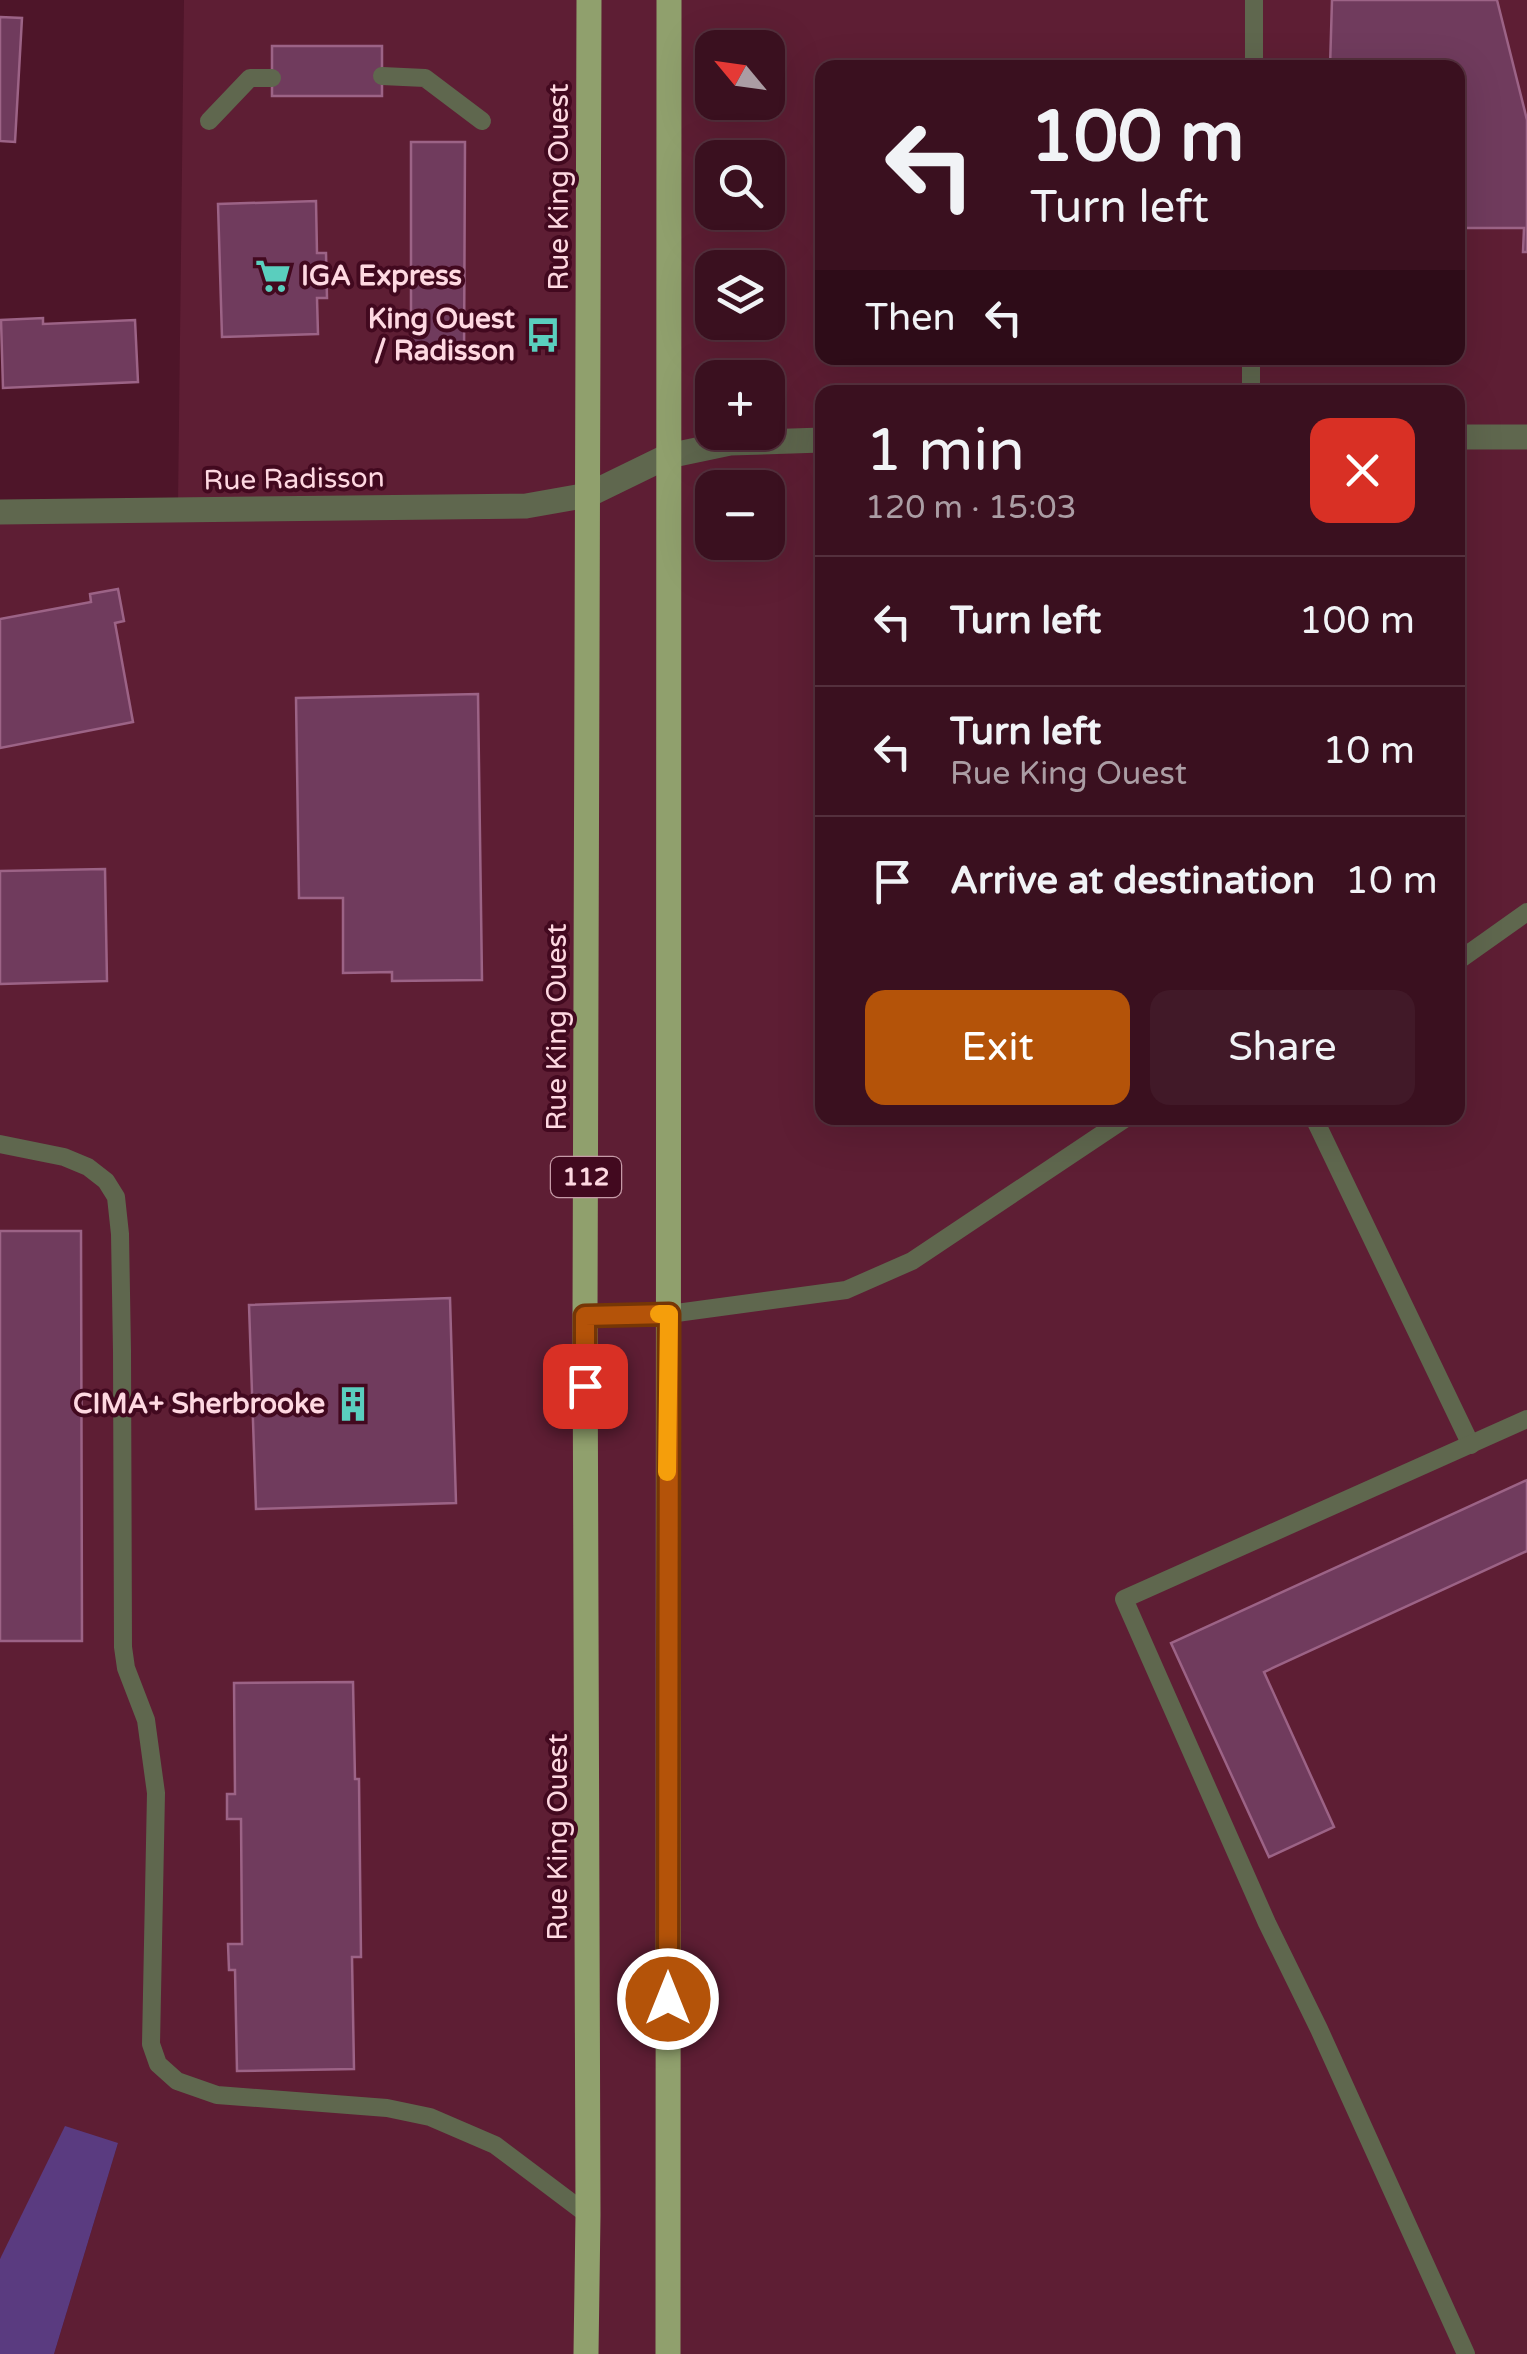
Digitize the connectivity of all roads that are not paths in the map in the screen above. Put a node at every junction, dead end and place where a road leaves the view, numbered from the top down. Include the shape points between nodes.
1 (589, 0) edge
2 (669, 0) edge
3 (1254, 0) edge
4 (1254, 60) edge
5 (382, 76) dead end
6 (272, 78) dead end
7 (209, 121) dead end
8 (482, 122) dead end
9 (1465, 436) edge
10 (1527, 436) edge
11 (815, 440) edge
12 (668, 456) junction
13 (588, 494) junction
14 (0, 512) edge
15 (1527, 912) edge
16 (1465, 956) edge
17 (1116, 1125) edge
18 (1317, 1125) edge
19 (0, 1144) edge
20 (669, 1314) junction
21 (585, 1316) junction
22 (1527, 1419) edge
23 (1472, 1445) junction
24 (588, 2215) junction
25 (586, 2354) edge
26 (668, 2354) edge
27 (1466, 2354) edge

1 - 13 main road, Rue King Ouest / 112
2 - 12 main road
3 - 4 lane
5 - 8 lane via 425,78
6 - 7 lane via 250,78
9 - 10 street
11 - 12 street, Rue Radisson via 730,443
12 - 13 street, Rue Radisson
12 - 20 main road
13 - 14 street, Rue Radisson via 526,506
13 - 21 main road, Rue King Ouest / 112
15 - 16 lane
17 - 20 lane via 912,1261 846,1290
18 - 23 lane
19 - 24 lane via 88,1167 116,1197 122,1647 146,1720 154,1776 152,2044 158,2064 177,2082 217,2095 430,2117 496,2144
20 - 21 lane
20 - 26 main road
21 - 24 main road, Rue King Ouest / 112
22 - 23 lane
23 - 27 lane via 1124,1599
24 - 25 main road, Rue King Ouest / 112

